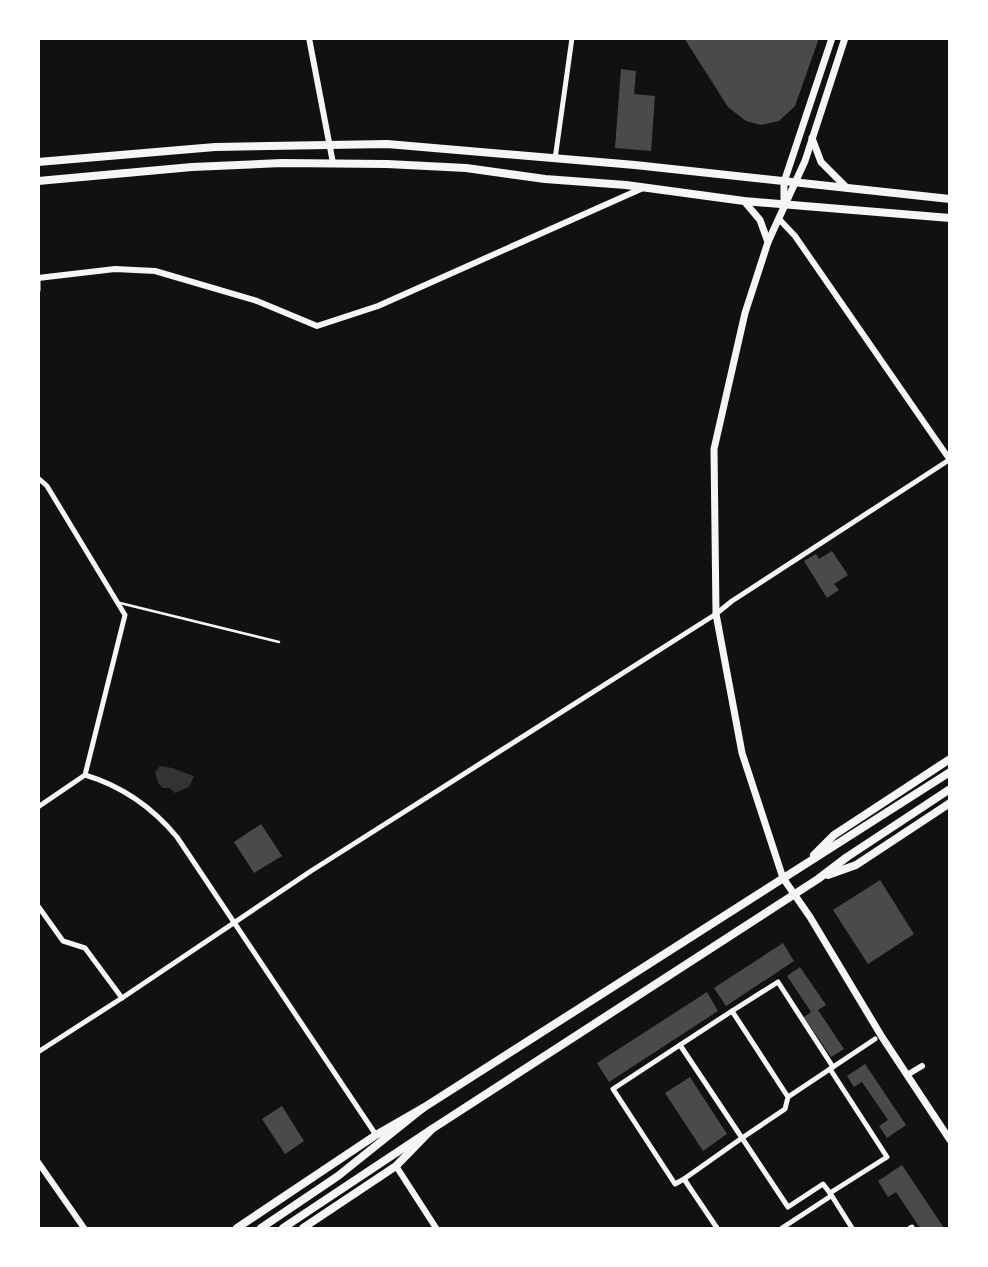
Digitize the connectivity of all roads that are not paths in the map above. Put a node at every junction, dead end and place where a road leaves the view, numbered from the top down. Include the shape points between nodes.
1 (309, 38) edge
2 (572, 38) edge
3 (832, 38) edge
4 (845, 38) edge
5 (812, 137) junction
6 (329, 145) junction
7 (555, 159) junction
8 (38, 162) edge
9 (333, 163) junction
10 (38, 181) edge
11 (785, 182) junction
12 (796, 183) junction
13 (645, 187) junction
14 (847, 188) junction
15 (950, 199) edge
16 (744, 201) junction
17 (784, 203) junction
18 (950, 218) edge
19 (779, 219) junction
20 (768, 242) junction
21 (39, 278) edge
22 (38, 290) edge
23 (949, 460) edge
24 (38, 478) edge
25 (117, 602) junction
26 (716, 614) junction
27 (279, 642) dead end
28 (950, 759) edge
29 (950, 772) edge
30 (85, 775) junction
31 (950, 789) edge
32 (950, 803) edge
33 (38, 807) edge
34 (807, 862) junction
35 (783, 878) junction
36 (818, 879) junction
37 (794, 894) junction
38 (38, 906) edge
39 (234, 922) junction
40 (122, 998) junction
41 (733, 1011) junction
42 (878, 1037) junction
43 (680, 1045) junction
44 (38, 1052) edge
45 (922, 1066) dead end
46 (831, 1068) junction
47 (907, 1075) junction
48 (788, 1097) junction
49 (423, 1108) junction
50 (432, 1129) junction
51 (376, 1135) junction
52 (742, 1138) junction
53 (950, 1140) edge
54 (38, 1162) edge
55 (396, 1166) junction
56 (684, 1179) junction
57 (830, 1194) junction
58 (84, 1228) edge
59 (237, 1228) edge
60 (261, 1228) edge
61 (283, 1228) edge
62 (303, 1228) edge
63 (436, 1228) edge
64 (716, 1228) edge
65 (782, 1228) edge
66 (852, 1228) edge

1 - 6 street
2 - 7 street
3 - 11 main road
4 - 5 main road
5 - 12 main road
5 - 14 main road via 821,162
6 - 7 main road via 437,147
6 - 8 main road via 215,147
6 - 9 street
7 - 11 main road
9 - 10 main road via 192,167
9 - 13 main road via 466,168
11 - 12 main road
11 - 17 main road
12 - 14 main road
12 - 17 main road
13 - 16 main road
13 - 21 street via 378,306 317,326 257,301 155,271 115,269
14 - 15 main road
16 - 17 main road
16 - 20 main road via 760,220
17 - 18 main road
17 - 19 main road
19 - 20 main road
19 - 23 street
20 - 26 main road via 745,313 714,449
21 - 22 street
23 - 26 street
24 - 25 street
25 - 27 lane
25 - 30 street via 125,615
26 - 35 main road via 742,753
26 - 39 street
28 - 34 main road via 834,835
29 - 34 main road
30 - 33 street
30 - 39 street via 138,799 167,826
31 - 36 main road
32 - 36 main road via 856,865
34 - 35 main road
35 - 37 main road
35 - 49 main road
36 - 37 main road
37 - 42 main road
37 - 50 main road
38 - 40 street via 63,940 85,948
39 - 40 street
39 - 51 street
40 - 44 street
41 - 43 street
41 - 46 street via 778,982
41 - 48 street
42 - 46 street
42 - 47 main road
43 - 52 street
43 - 56 street via 613,1089 675,1184
45 - 47 street
46 - 48 street
46 - 57 street via 887,1157
47 - 53 main road
48 - 52 street via 785,1109
49 - 51 main road
49 - 60 main road
50 - 55 main road
50 - 61 main road
51 - 59 main road
52 - 56 street
52 - 57 street via 788,1207 823,1184
54 - 58 street
55 - 62 main road
55 - 63 street
56 - 64 street
57 - 65 street
57 - 66 street

